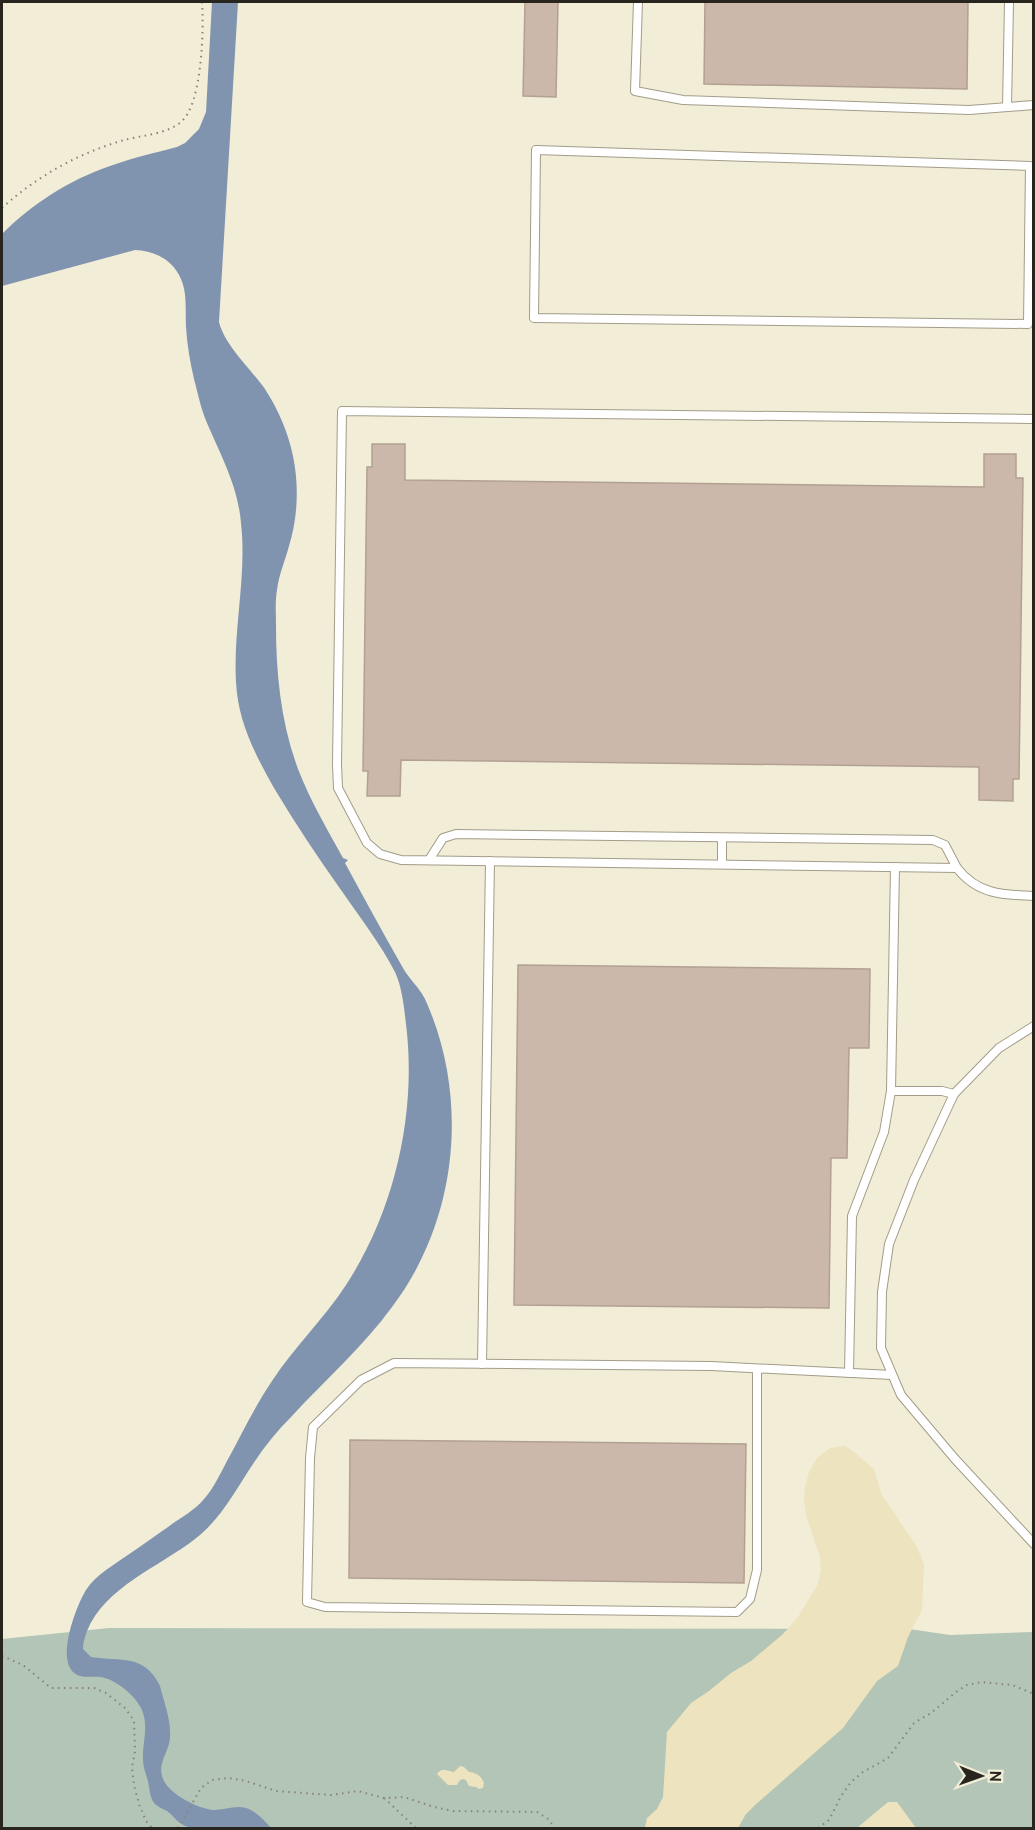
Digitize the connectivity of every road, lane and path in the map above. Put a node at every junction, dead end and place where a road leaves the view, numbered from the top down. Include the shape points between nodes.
1 (202, 2) edge
2 (638, 2) edge
3 (1009, 2) edge
4 (1034, 105) edge
5 (1007, 107) junction
6 (1032, 182) edge
7 (2, 207) edge
8 (1034, 419) edge
9 (722, 838) junction
10 (429, 860) junction
11 (490, 861) junction
12 (722, 864) junction
13 (895, 867) junction
14 (957, 867) junction
15 (1034, 896) edge
16 (1034, 1026) edge
17 (891, 1091) junction
18 (954, 1094) junction
19 (482, 1364) junction
20 (757, 1369) junction
21 (849, 1373) junction
22 (892, 1375) junction
23 (1034, 1544) edge
24 (2, 1656) edge
25 (1034, 1694) edge
26 (384, 1798) junction
27 (152, 1828) edge
28 (178, 1828) edge
29 (416, 1828) edge
30 (555, 1828) edge
31 (818, 1828) edge

1 - 7 path via 196,95 181,122 74,160 36,181
2 - 5 lane via 635,91 684,100 969,110
3 - 5 lane
4 - 5 lane
6 - 6 lane via 1030,166 536,150 534,318 1028,324
8 - 10 lane via 342,411 338,788 368,843 380,854 401,860
9 - 10 lane via 456,834 443,838
9 - 12 lane
9 - 14 lane via 933,840 945,845
10 - 11 lane
11 - 12 lane
11 - 19 lane
12 - 13 lane
13 - 14 lane
13 - 17 lane
14 - 15 lane via 967,880 986,890
16 - 18 lane via 999,1048
17 - 18 lane
17 - 21 lane via 884,1132 852,1216
18 - 22 lane via 889,1244 882,1292 881,1348
19 - 20 lane
19 - 20 lane via 394,1363 361,1380 313,1427 307,1602 325,1606 737,1612 750,1599 757,1570
20 - 21 lane
21 - 22 lane
22 - 23 lane via 901,1395
24 - 27 path via 23,1665 51,1688 94,1688 126,1709 134,1721 134,1785
25 - 31 path via 998,1683 967,1685 914,1723 888,1758 851,1782 829,1820
26 - 28 path via 358,1791 331,1795 276,1791 246,1781 212,1780 201,1788
26 - 29 path
26 - 30 path via 404,1797 453,1811 537,1812

